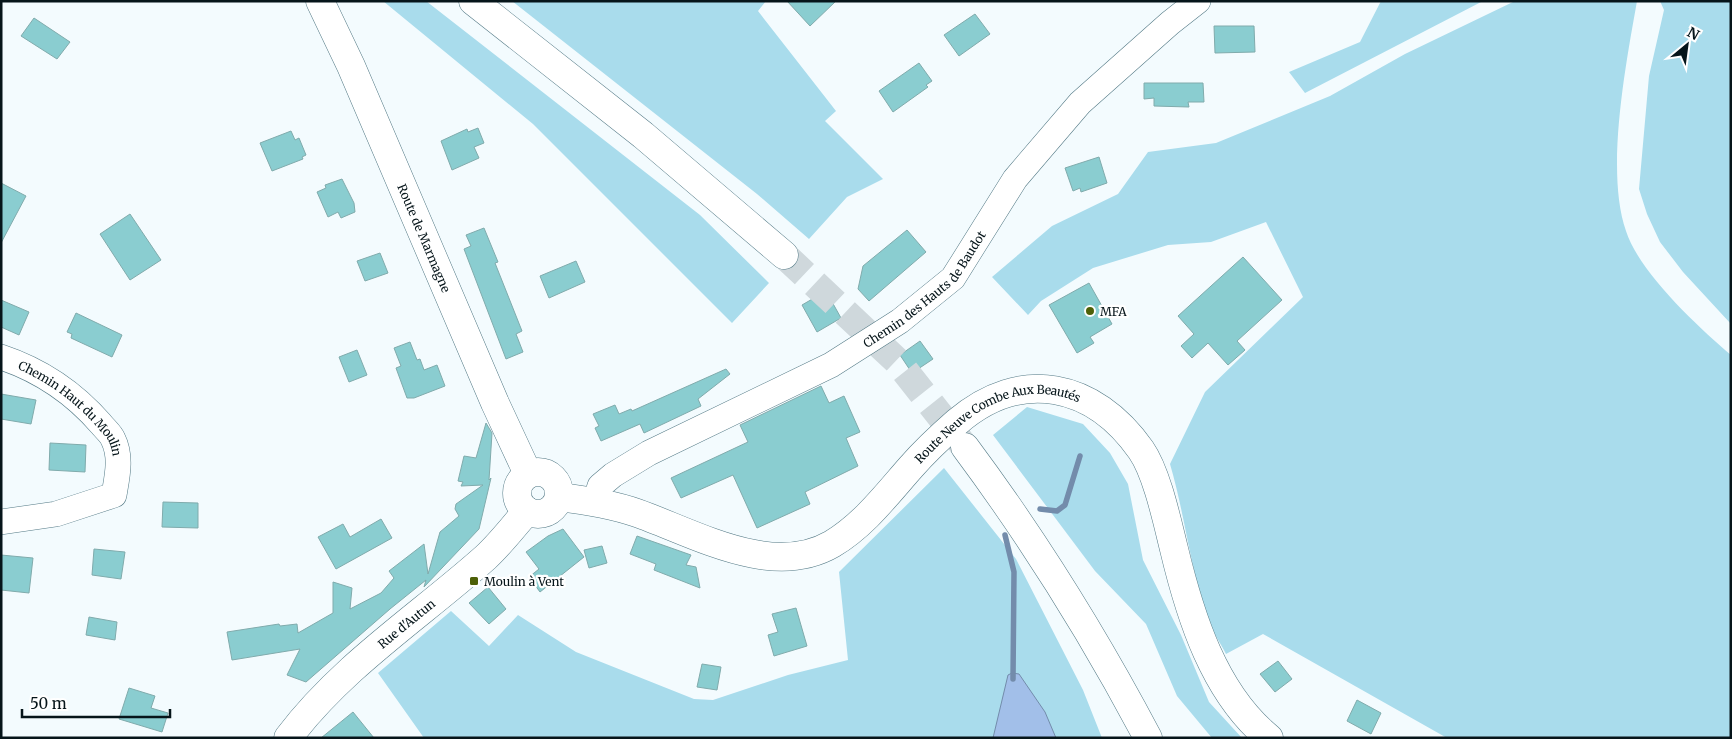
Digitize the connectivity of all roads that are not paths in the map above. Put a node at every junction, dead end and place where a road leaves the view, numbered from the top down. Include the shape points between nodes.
1 (320, 1) edge
2 (473, 1) edge
3 (1198, 1) edge
4 (784, 255) tunnel mouth
5 (1, 357) edge
6 (964, 447) tunnel mouth
7 (528, 474) junction
8 (558, 497) junction
9 (594, 502) junction
10 (527, 511) junction
11 (1, 522) edge
12 (288, 738) edge
13 (1148, 738) edge
14 (1269, 738) edge

1 - 7 main road, Route de Marmagne
2 - 4 main road via 643,135
3 - 9 street, Chemin des Hauts de Baudot via 1080,102 1015,179 953,278 900,321 831,365 649,453 613,475 600,486
5 - 11 street, Chemin Haut du Moulin via 52,381 83,403 113,438 118,453 114,495 56,514
6 - 13 main road via 1057,578
7 - 8 main road via 534,471 547,474 557,484
7 - 10 main road via 516,489 518,502
8 - 9 main road, Route Neuve Combe Aux Beautés
8 - 10 main road via 547,512
9 - 14 main road, Route Neuve Combe Aux Beautés via 635,512 728,548 762,555 797,556 831,544 856,526 937,439 966,414 998,395 1035,388 1066,391 1106,410 1142,451 1163,504 1194,620 1222,682 1258,729
10 - 12 main road, Rue d'Autun via 488,556 364,659

